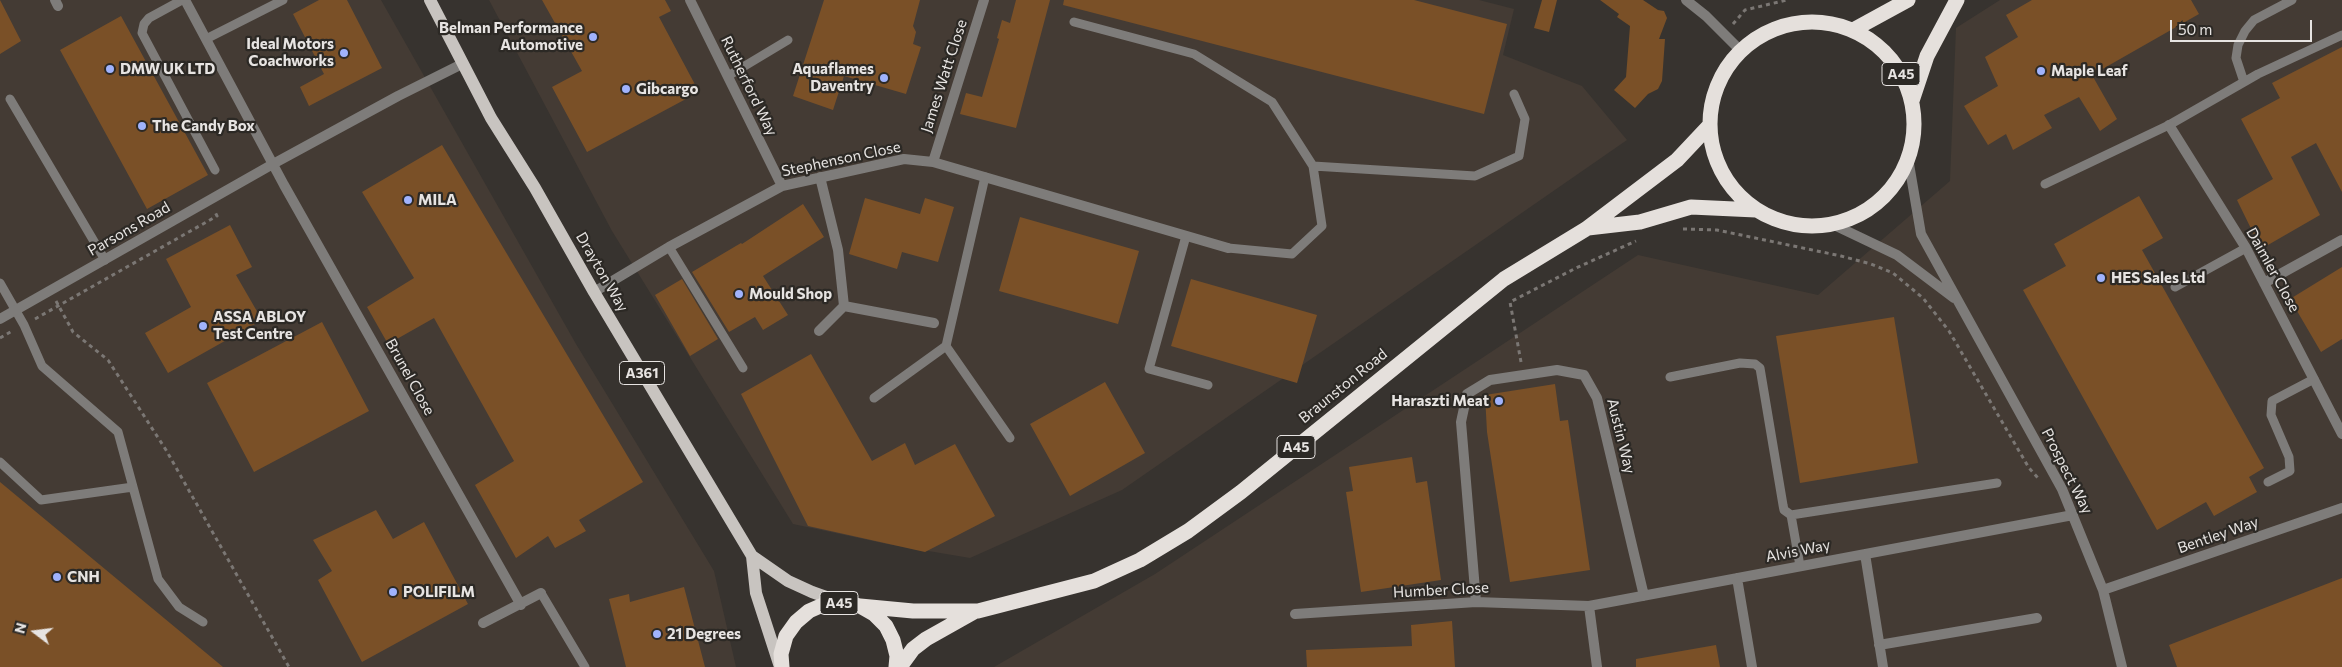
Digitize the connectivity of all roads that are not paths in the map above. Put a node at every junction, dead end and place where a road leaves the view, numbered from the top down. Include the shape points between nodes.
1 (184, 0) edge
2 (284, 0) edge
3 (430, 0) edge
4 (690, 0) edge
5 (984, 0) edge
6 (1686, 0) edge
7 (1908, 0) edge
8 (1956, 0) edge
9 (2292, 0) edge
10 (1074, 22) dead end
11 (1853, 30) junction
12 (2342, 35) edge
13 (206, 39) junction
14 (788, 40) dead end
15 (1740, 50) junction
16 (462, 64) junction
17 (728, 76) junction
18 (2244, 82) junction
19 (1514, 94) dead end
20 (10, 98) dead end
21 (1912, 101) junction
22 (2169, 125) junction
23 (1709, 126) junction
24 (1908, 158) junction
25 (933, 162) junction
26 (273, 164) junction
27 (1313, 166) junction
28 (216, 170) dead end
29 (820, 176) junction
30 (985, 177) junction
31 (2045, 184) dead end
32 (782, 186) junction
33 (1756, 210) junction
34 (1832, 224) junction
35 (1586, 229) junction
36 (1186, 236) junction
37 (2342, 240) edge
38 (669, 247) junction
39 (1228, 248) joint
40 (2246, 248) junction
41 (105, 260) junction
42 (0, 283) edge
43 (2264, 283) junction
44 (2175, 287) dead end
45 (594, 292) junction
46 (1957, 300) junction
47 (844, 306) junction
48 (16, 310) junction
49 (0, 319) edge
50 (934, 323) dead end
51 (819, 331) dead end
52 (946, 346) junction
53 (743, 368) dead end
54 (1670, 377) dead end
55 (2314, 380) junction
56 (1208, 385) dead end
57 (874, 398) dead end
58 (2342, 434) edge
59 (1010, 438) dead end
60 (0, 462) edge
61 (1997, 482) dead end
62 (2268, 482) dead end
63 (133, 487) junction
64 (2342, 508) edge
65 (2073, 514) junction
66 (1791, 515) junction
67 (1865, 554) junction
68 (752, 556) junction
69 (1800, 566) junction
70 (1736, 578) junction
71 (2104, 590) junction
72 (541, 593) joint
73 (1644, 596) junction
74 (843, 602) junction
75 (1476, 602) junction
76 (521, 604) junction
77 (860, 606) junction
78 (1589, 606) junction
79 (978, 611) junction
80 (1295, 614) dead end
81 (2037, 618) dead end
82 (203, 622) dead end
83 (483, 623) dead end
84 (1879, 645) junction
85 (585, 667) edge
86 (781, 667) edge
87 (898, 667) edge
88 (1597, 667) edge
89 (1752, 667) edge
90 (1883, 667) edge
91 (2122, 667) edge

1 - 13 street, Brunel Close
1 - 28 lane via 149,18 142,33
2 - 13 lane
3 - 16 main road, Drayton Way / A361
4 - 17 street, Rutherford Way
5 - 25 street, James Watt Close
6 - 15 street
7 - 11 highway
8 - 21 highway, A45 via 1927,56
9 - 18 lane via 2254,20 2245,31 2236,58
10 - 27 lane via 1194,54 1272,102
11 - 15 highway, A45 via 1824,22 1793,22 1765,32
11 - 21 highway, A45 via 1880,47 1900,71
12 - 18 lane
13 - 26 street, Brunel Close
14 - 17 lane
15 - 23 highway, A45 via 1723,72 1712,98
16 - 26 street
16 - 45 main road, Drayton Way / A361
17 - 32 street, Rutherford Way
18 - 22 lane
19 - 27 lane via 1525,119 1519,156 1475,176
20 - 41 lane
21 - 24 highway, A45 via 1913,139
22 - 31 lane
22 - 40 street, Daimler Close
23 - 33 highway via 1715,158 1731,188
23 - 35 highway, Braunston Road / A45 via 1678,160
24 - 34 highway, A45 via 1896,182 1879,201 1857,216
24 - 46 street, Prospect Way via 1921,234
25 - 29 street, Stephenson Close via 904,159
25 - 30 street, Stephenson Close
26 - 41 street, Parsons Road
26 - 76 street, Brunel Close
27 - 39 lane via 1322,226 1292,254
29 - 32 street, Stephenson Close
29 - 47 street via 838,250
30 - 36 street, Stephenson Close
30 - 52 lane
32 - 38 street, Stephenson Close
33 - 34 highway, A45 via 1792,225
33 - 35 highway, Braunston Road / A45 via 1690,207 1640,222
34 - 46 street, Prospect Way via 1898,255
35 - 79 highway, Braunston Road / A45 via 1504,279 1241,492 1188,531 1140,560 1094,581
36 - 39 street, Stephenson Close
36 - 56 lane via 1149,369
37 - 43 street
38 - 45 street, Stephenson Close
38 - 53 lane
40 - 43 street, Daimler Close
40 - 44 lane
41 - 48 street, Parsons Road
42 - 48 lane
43 - 55 street, Daimler Close
45 - 68 main road, Drayton Way / A361
46 - 65 street, Prospect Way
47 - 50 street
47 - 51 street
48 - 49 street, Parsons Road
48 - 63 lane via 42,366 118,432
52 - 57 lane
52 - 59 lane
54 - 66 lane via 1740,364 1755,364 1760,368 1784,510
55 - 58 street, Daimler Close
55 - 62 lane via 2272,401 2271,415 2289,457 2290,471
60 - 63 lane via 41,500
61 - 66 lane
63 - 82 lane via 158,579 179,606
64 - 71 street, Bentley Way
65 - 67 street, Alvis Way
65 - 71 street, Prospect Way
66 - 69 lane
67 - 69 street, Alvis Way
67 - 84 street
68 - 74 main road, Drayton Way / A361 via 788,581
68 - 86 main road, Drayton Way / A361 via 756,594
69 - 70 street, Alvis Way
70 - 73 street, Alvis Way
70 - 89 street
71 - 91 street, Prospect Way
72 - 76 street
72 - 85 lane
73 - 75 street, Austin Way via 1597,398 1584,375 1557,370 1490,380 1467,394 1461,422
73 - 78 street, Alvis Way
74 - 77 highway, A45
74 - 86 highway, A45 via 809,610 796,622 786,636
75 - 78 street, Humber Close
75 - 80 street, Humber Close
76 - 83 street
77 - 79 highway, Braunston Road / A45 via 913,611
77 - 87 highway, A45 via 886,626 894,640
78 - 88 street
79 - 87 highway, Braunston Road / A45 via 926,639
81 - 84 street
84 - 90 street

